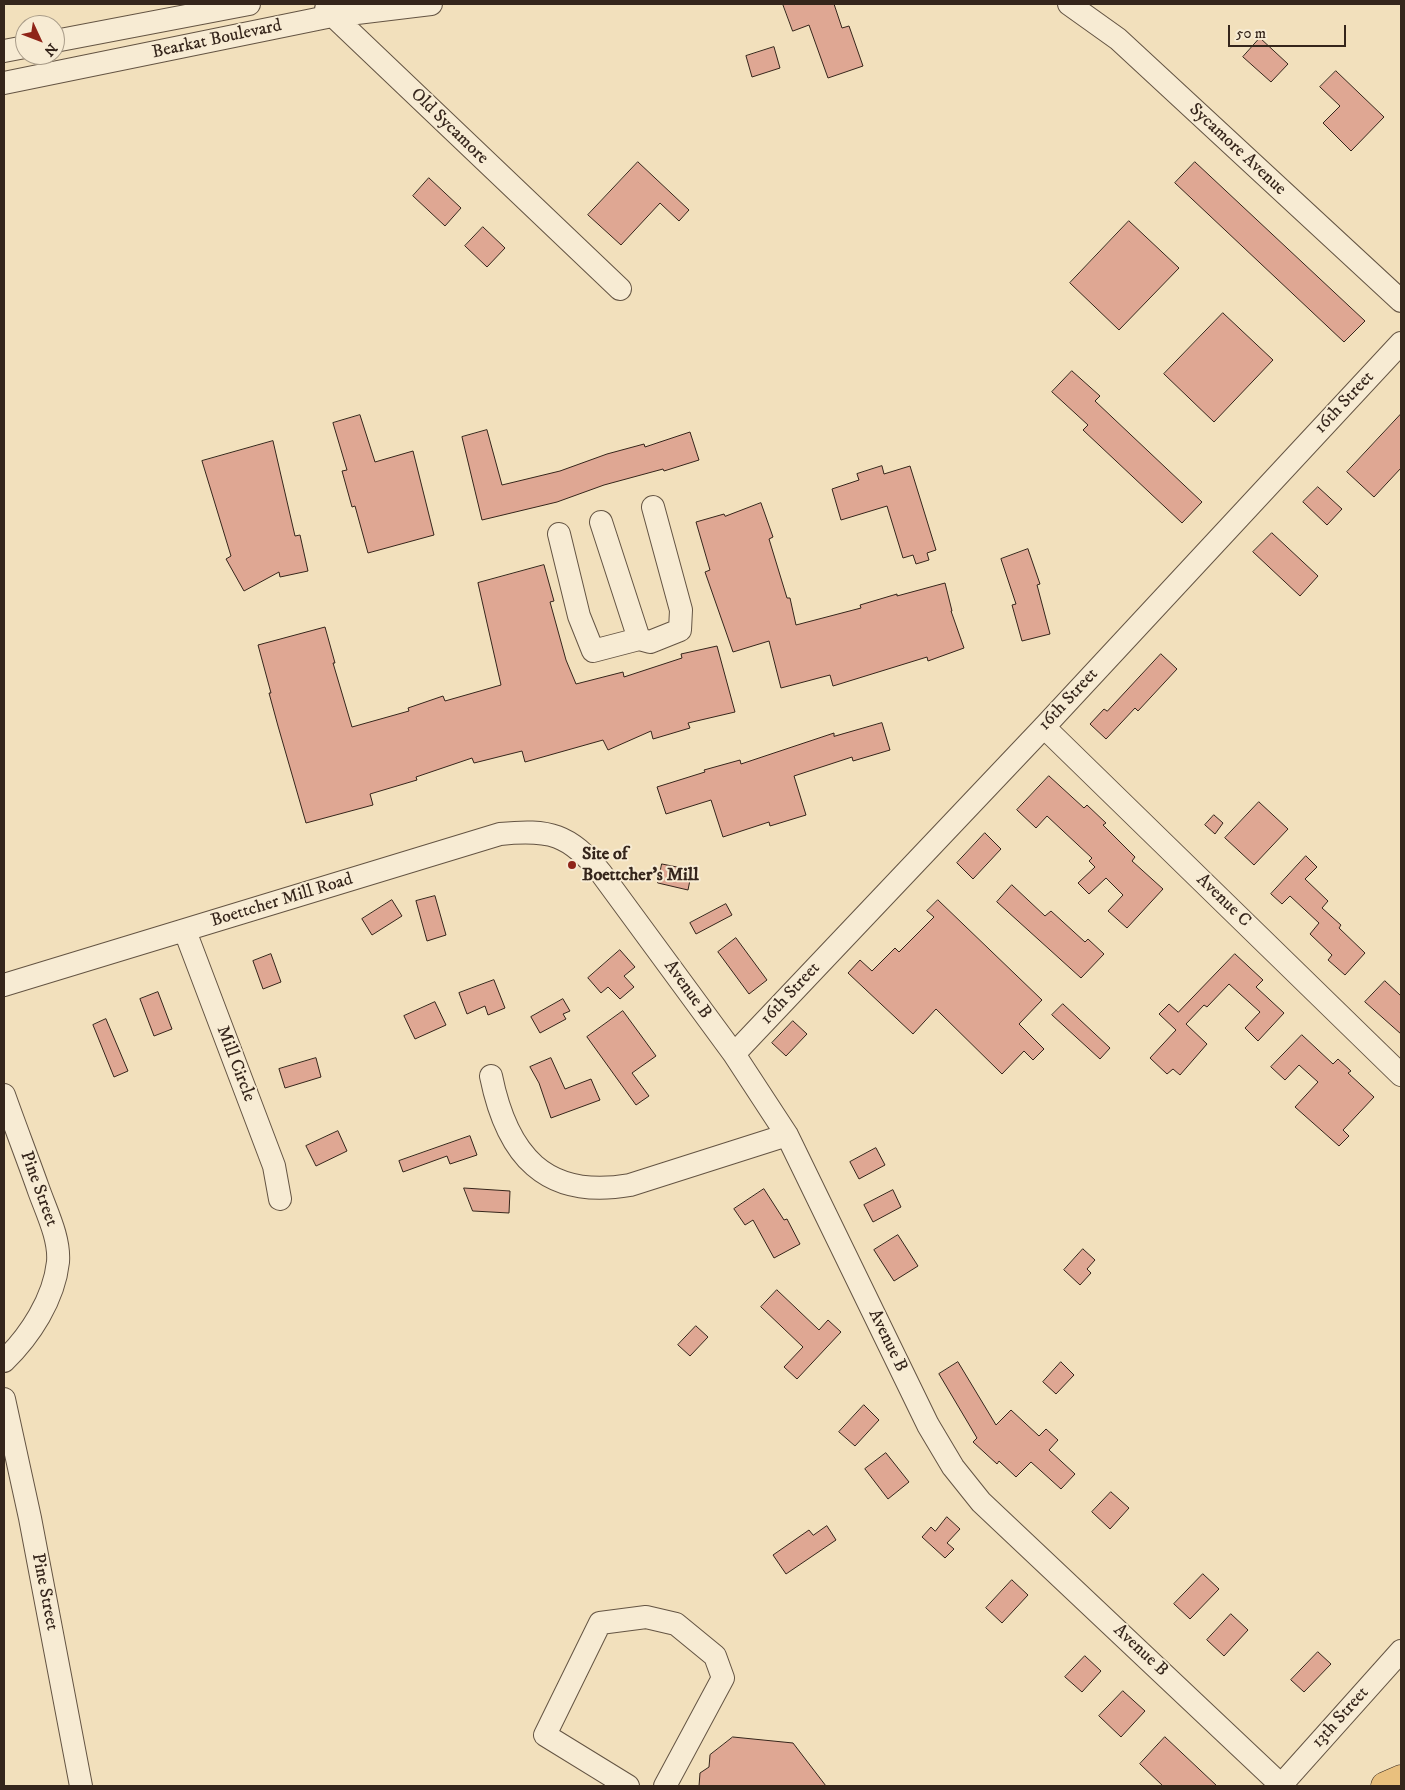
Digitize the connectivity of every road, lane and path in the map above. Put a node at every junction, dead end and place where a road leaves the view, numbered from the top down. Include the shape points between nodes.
1 (249, 4) edge
2 (431, 4) edge
3 (1069, 4) edge
4 (326, 10) edge
5 (65, 39) edge
6 (4, 83) edge
7 (620, 289) dead end
8 (1401, 301) edge
9 (1401, 343) edge
10 (653, 507) dead end
11 (601, 522) dead end
12 (559, 534) dead end
13 (639, 640) junction
14 (1044, 727) junction
15 (563, 838) joint
16 (185, 931) junction
17 (4, 985) edge
18 (734, 1054) junction
19 (491, 1076) dead end
20 (1401, 1076) edge
21 (4, 1095) edge
22 (787, 1135) junction
23 (280, 1198) dead end
24 (4, 1361) edge
25 (4, 1399) edge
26 (1401, 1652) edge
27 (1401, 1779) edge
28 (1282, 1785) edge
29 (82, 1786) edge
30 (628, 1786) edge
31 (665, 1786) edge
32 (1385, 1786) edge

1 - 5 street, Bearkat Boulevard
2 - 4 street, Bearkat Boulevard
3 - 8 street, Sycamore Avenue via 1118,39
4 - 6 street, Bearkat Boulevard
4 - 7 street, Old Sycamore
9 - 14 street, 16th Street
10 - 13 street via 681,610 680,630 650,642
11 - 13 street
12 - 13 street via 578,616 593,651
14 - 18 street, 16th Street
14 - 20 street, Avenue C
15 - 16 street, Boettcher Mill Road via 524,832 500,834
15 - 18 street, Avenue B via 583,851 602,873
16 - 17 street, Boettcher Mill Road
16 - 23 street, Mill Circle via 274,1166
18 - 22 street, Avenue B
19 - 22 street via 504,1125 518,1148 538,1168 559,1181 581,1188 605,1190 630,1186
21 - 24 street, Pine Street via 54,1232 58,1261 52,1290 36,1321
22 - 28 street, Avenue B via 928,1425 953,1467 981,1502
25 - 29 street, Pine Street
26 - 28 street, 13th Street
27 - 32 main road
30 - 31 street via 545,1735 600,1623 646,1617 676,1624 715,1656 723,1678

